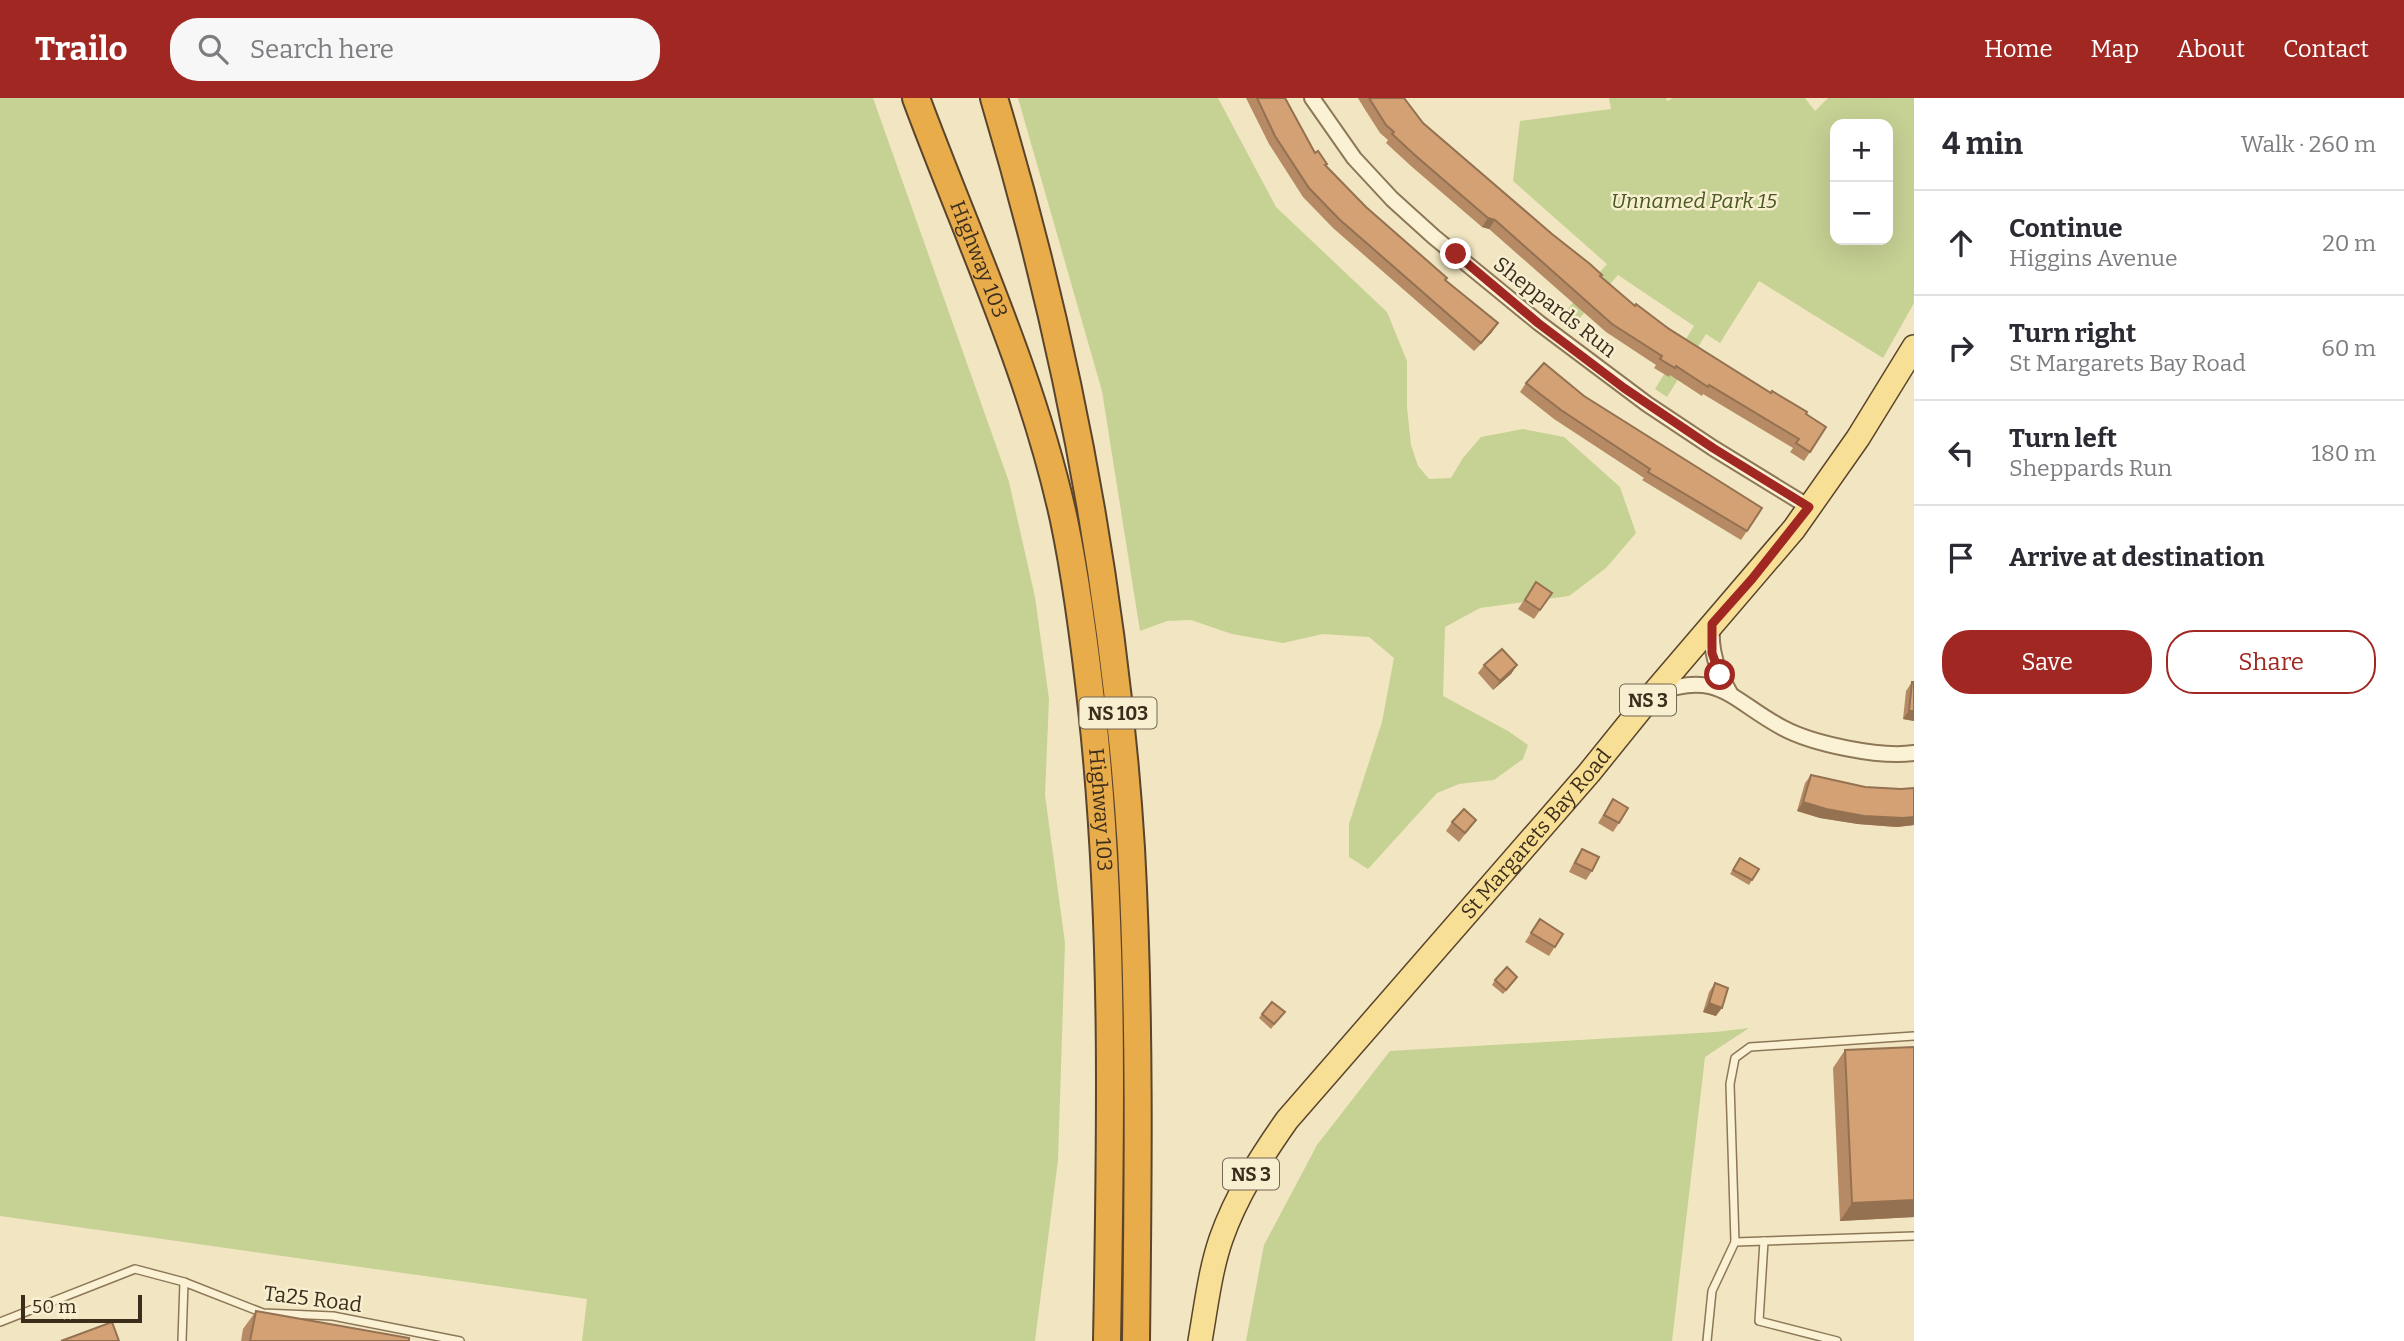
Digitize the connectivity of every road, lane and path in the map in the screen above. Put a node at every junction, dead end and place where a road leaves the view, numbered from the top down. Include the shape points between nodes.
1 (916, 98) edge
2 (994, 98) edge
3 (1312, 98) edge
4 (1914, 347) edge
5 (1809, 507) junction
6 (1712, 624) junction
7 (1730, 693) junction
8 (1651, 695) junction
9 (1914, 753) edge
10 (1914, 1035) edge
11 (1137, 1129) junction
12 (1914, 1236) edge
13 (1764, 1241) junction
14 (1735, 1242) junction
15 (184, 1282) junction
16 (0, 1322) edge
17 (181, 1341) edge
18 (460, 1341) edge
19 (1107, 1341) edge
20 (1136, 1341) edge
21 (1147, 1341) edge
22 (1200, 1341) edge
23 (1707, 1341) edge
24 (1837, 1341) edge

1 - 19 highway, Highway 103 / NS 103 via 1033,407 1063,518 1078,599 1100,778 1110,975
2 - 11 highway, Highway 103 / NS 103 via 1057,337 1097,545 1129,833
3 - 5 street, Sheppards Run via 1354,158 1392,199 1538,323 1647,404
4 - 5 main road, St Margarets Bay Road / NS 3
5 - 6 main road, St Margarets Bay Road / NS 3
6 - 7 street via 1712,653
6 - 8 main road, St Margarets Bay Road / NS 3
7 - 8 street via 1695,683
7 - 9 street via 1786,730 1837,746
8 - 22 main road, St Margarets Bay Road / NS 3 via 1589,773 1305,1099 1256,1164 1221,1240
10 - 14 lane via 1750,1047 1735,1058 1730,1084
11 - 20 highway, Highway 103 / NS 103
11 - 21 highway via 1144,1152
12 - 13 lane
13 - 14 lane
13 - 24 lane via 1759,1321
14 - 23 lane via 1712,1291
15 - 16 lane, Ta25 Road via 135,1269
15 - 17 lane
15 - 18 lane, Ta25 Road via 263,1313 333,1316

